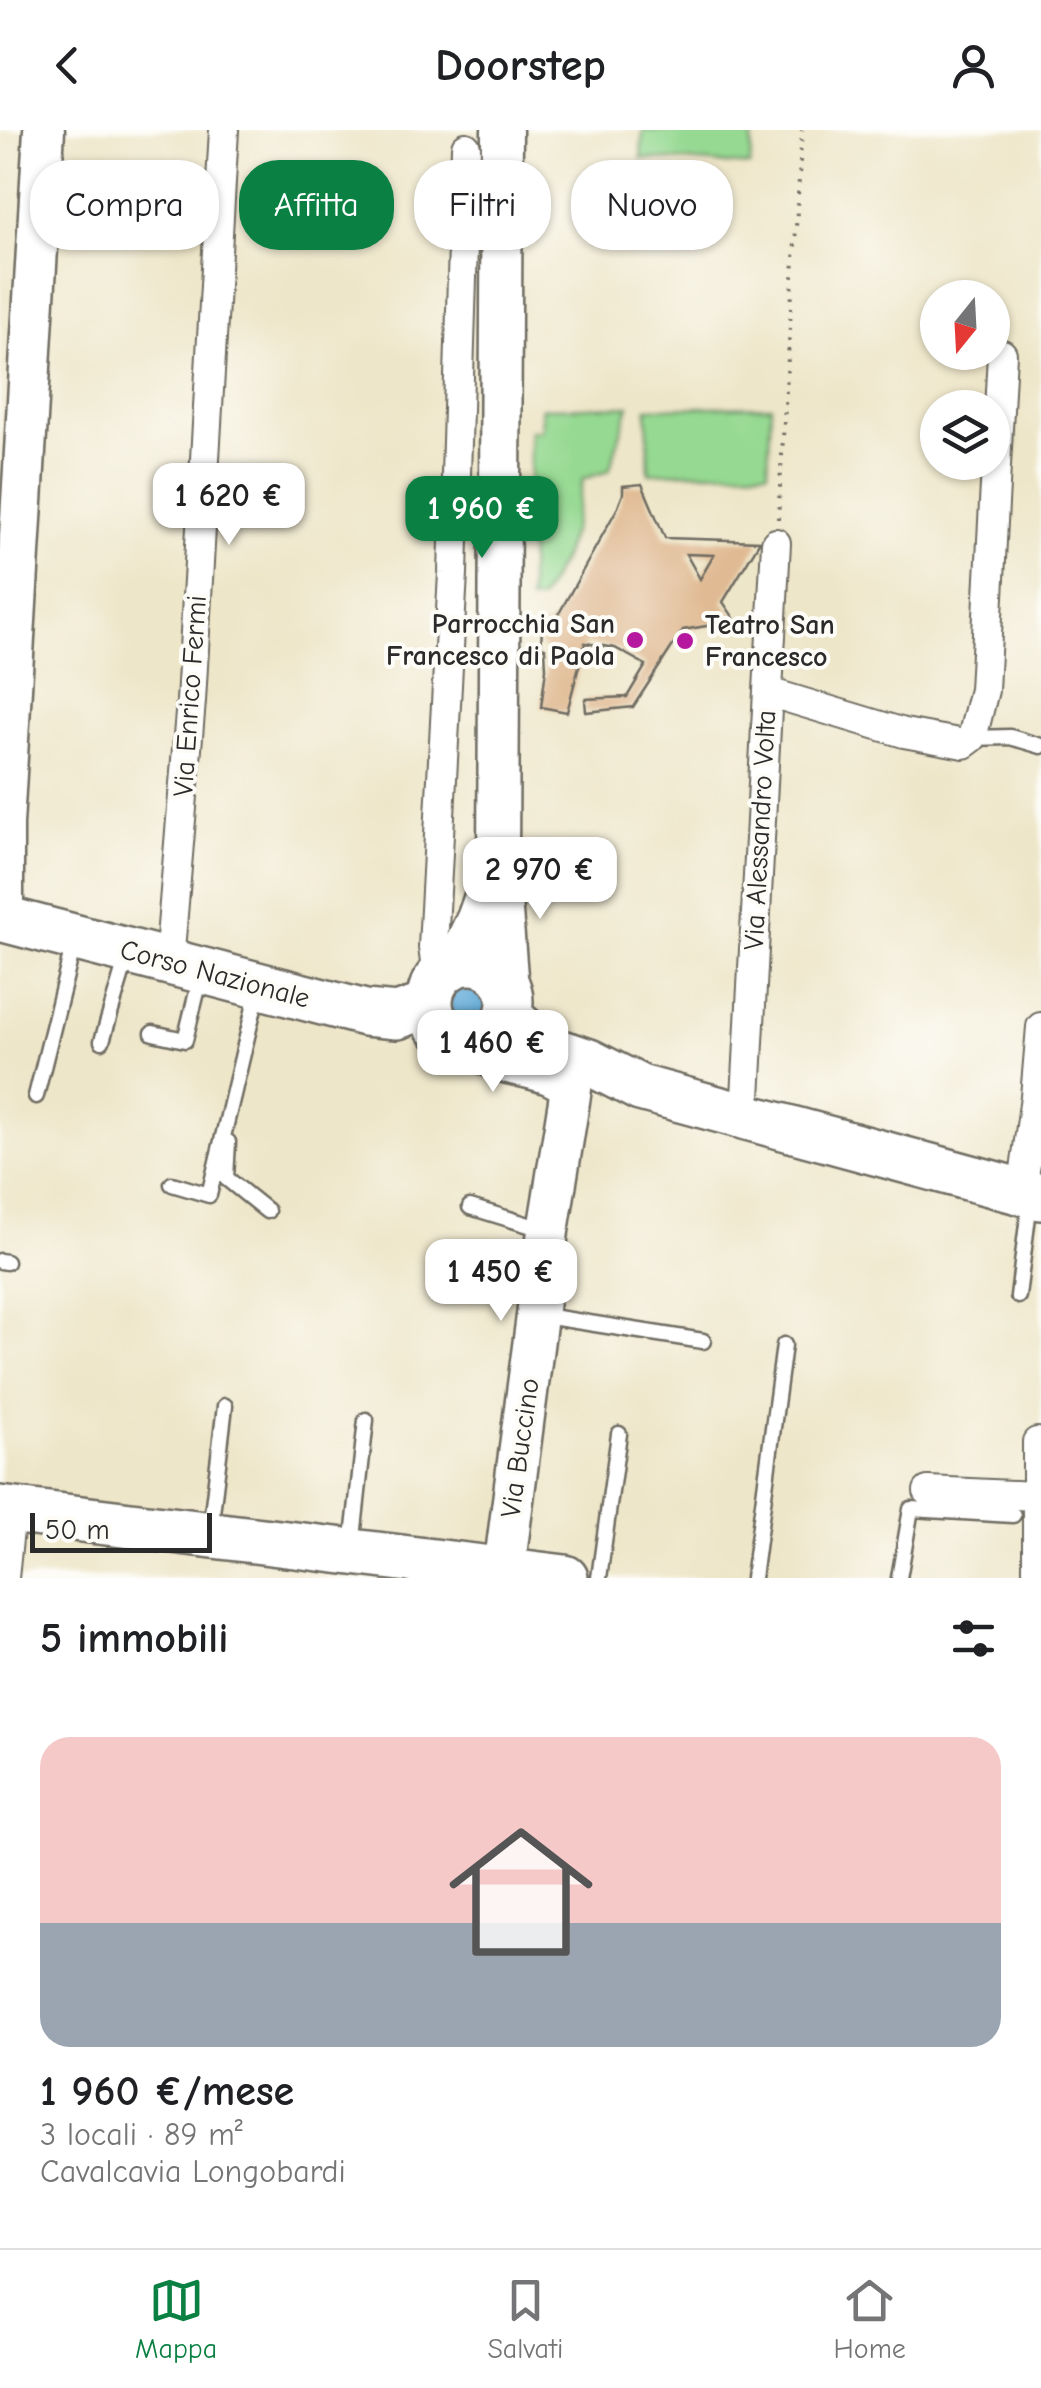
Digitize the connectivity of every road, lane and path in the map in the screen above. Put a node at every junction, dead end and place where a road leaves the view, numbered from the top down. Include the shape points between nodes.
1 (44, 130) edge
2 (224, 130) edge
3 (802, 130) edge
4 (484, 138) edge
5 (1001, 370) edge
6 (776, 543) joint
7 (768, 692) junction
8 (972, 738) junction
9 (1041, 746) edge
10 (498, 860) junction
11 (1, 923) edge
12 (75, 937) junction
13 (167, 961) junction
14 (441, 983) junction
15 (260, 986) junction
16 (508, 1002) junction
17 (1041, 1027) edge
18 (153, 1033) dead end
19 (102, 1041) dead end
20 (464, 1042) junction
21 (640, 1088) junction
22 (571, 1089) junction
23 (36, 1096) dead end
24 (745, 1116) junction
25 (226, 1126) junction
26 (172, 1184) dead end
27 (1031, 1195) edge
28 (470, 1208) dead end
29 (266, 1211) dead end
30 (548, 1231) junction
31 (1018, 1296) dead end
32 (538, 1315) junction
33 (703, 1341) dead end
34 (784, 1345) dead end
35 (225, 1406) dead end
36 (366, 1420) dead end
37 (619, 1434) dead end
38 (1037, 1442) dead end
39 (928, 1491) dead end
40 (1036, 1496) junction
41 (6, 1510) edge
42 (1013, 1515) dead end
43 (209, 1535) junction
44 (351, 1553) junction
45 (301, 1563) edge
46 (504, 1570) junction
47 (4, 1578) edge
48 (565, 1578) edge
49 (599, 1578) edge
50 (753, 1578) edge
51 (899, 1578) edge
52 (1036, 1578) edge

1 - 11 street
2 - 13 street, Via Enrico Fermi via 191,701
3 - 6 path
4 - 10 street
4 - 14 street via 433,947
5 - 8 street via 984,690
6 - 7 street, Via Alessandro Volta
7 - 8 street via 904,733 964,744
7 - 24 street, Via Alessandro Volta
8 - 9 lane via 1010,737
10 - 14 street via 477,919
10 - 16 street
11 - 12 main road, Corso Nazionale
12 - 13 main road, Corso Nazionale
12 - 23 lane
13 - 15 main road, Corso Nazionale
13 - 18 lane via 185,1040
13 - 19 lane
14 - 15 main road, Corso Nazionale via 397,1016
14 - 16 main road, Corso Nazionale via 468,962 480,964 502,978
14 - 20 main road, Corso Nazionale via 432,1018
15 - 25 lane
16 - 20 main road via 501,1028
16 - 21 main road, Corso Nazionale via 544,1048
17 - 27 street
20 - 22 street, Corso Nazionale via 551,1074
21 - 22 street, Corso Nazionale
21 - 24 main road, Corso Nazionale
22 - 30 street, Via Buccino
24 - 27 main road, Corso Nazionale
25 - 26 lane via 209,1195
25 - 29 lane via 226,1178
27 - 31 lane
28 - 30 lane
30 - 32 street, Via Buccino
32 - 33 lane
32 - 46 street, Via Buccino
34 - 50 lane
35 - 43 lane
36 - 44 lane
37 - 49 lane
38 - 40 street
39 - 40 street
40 - 52 street
41 - 43 main road
41 - 47 street
42 - 51 lane via 911,1509
43 - 45 main road
44 - 45 main road
44 - 46 main road
46 - 48 main road

